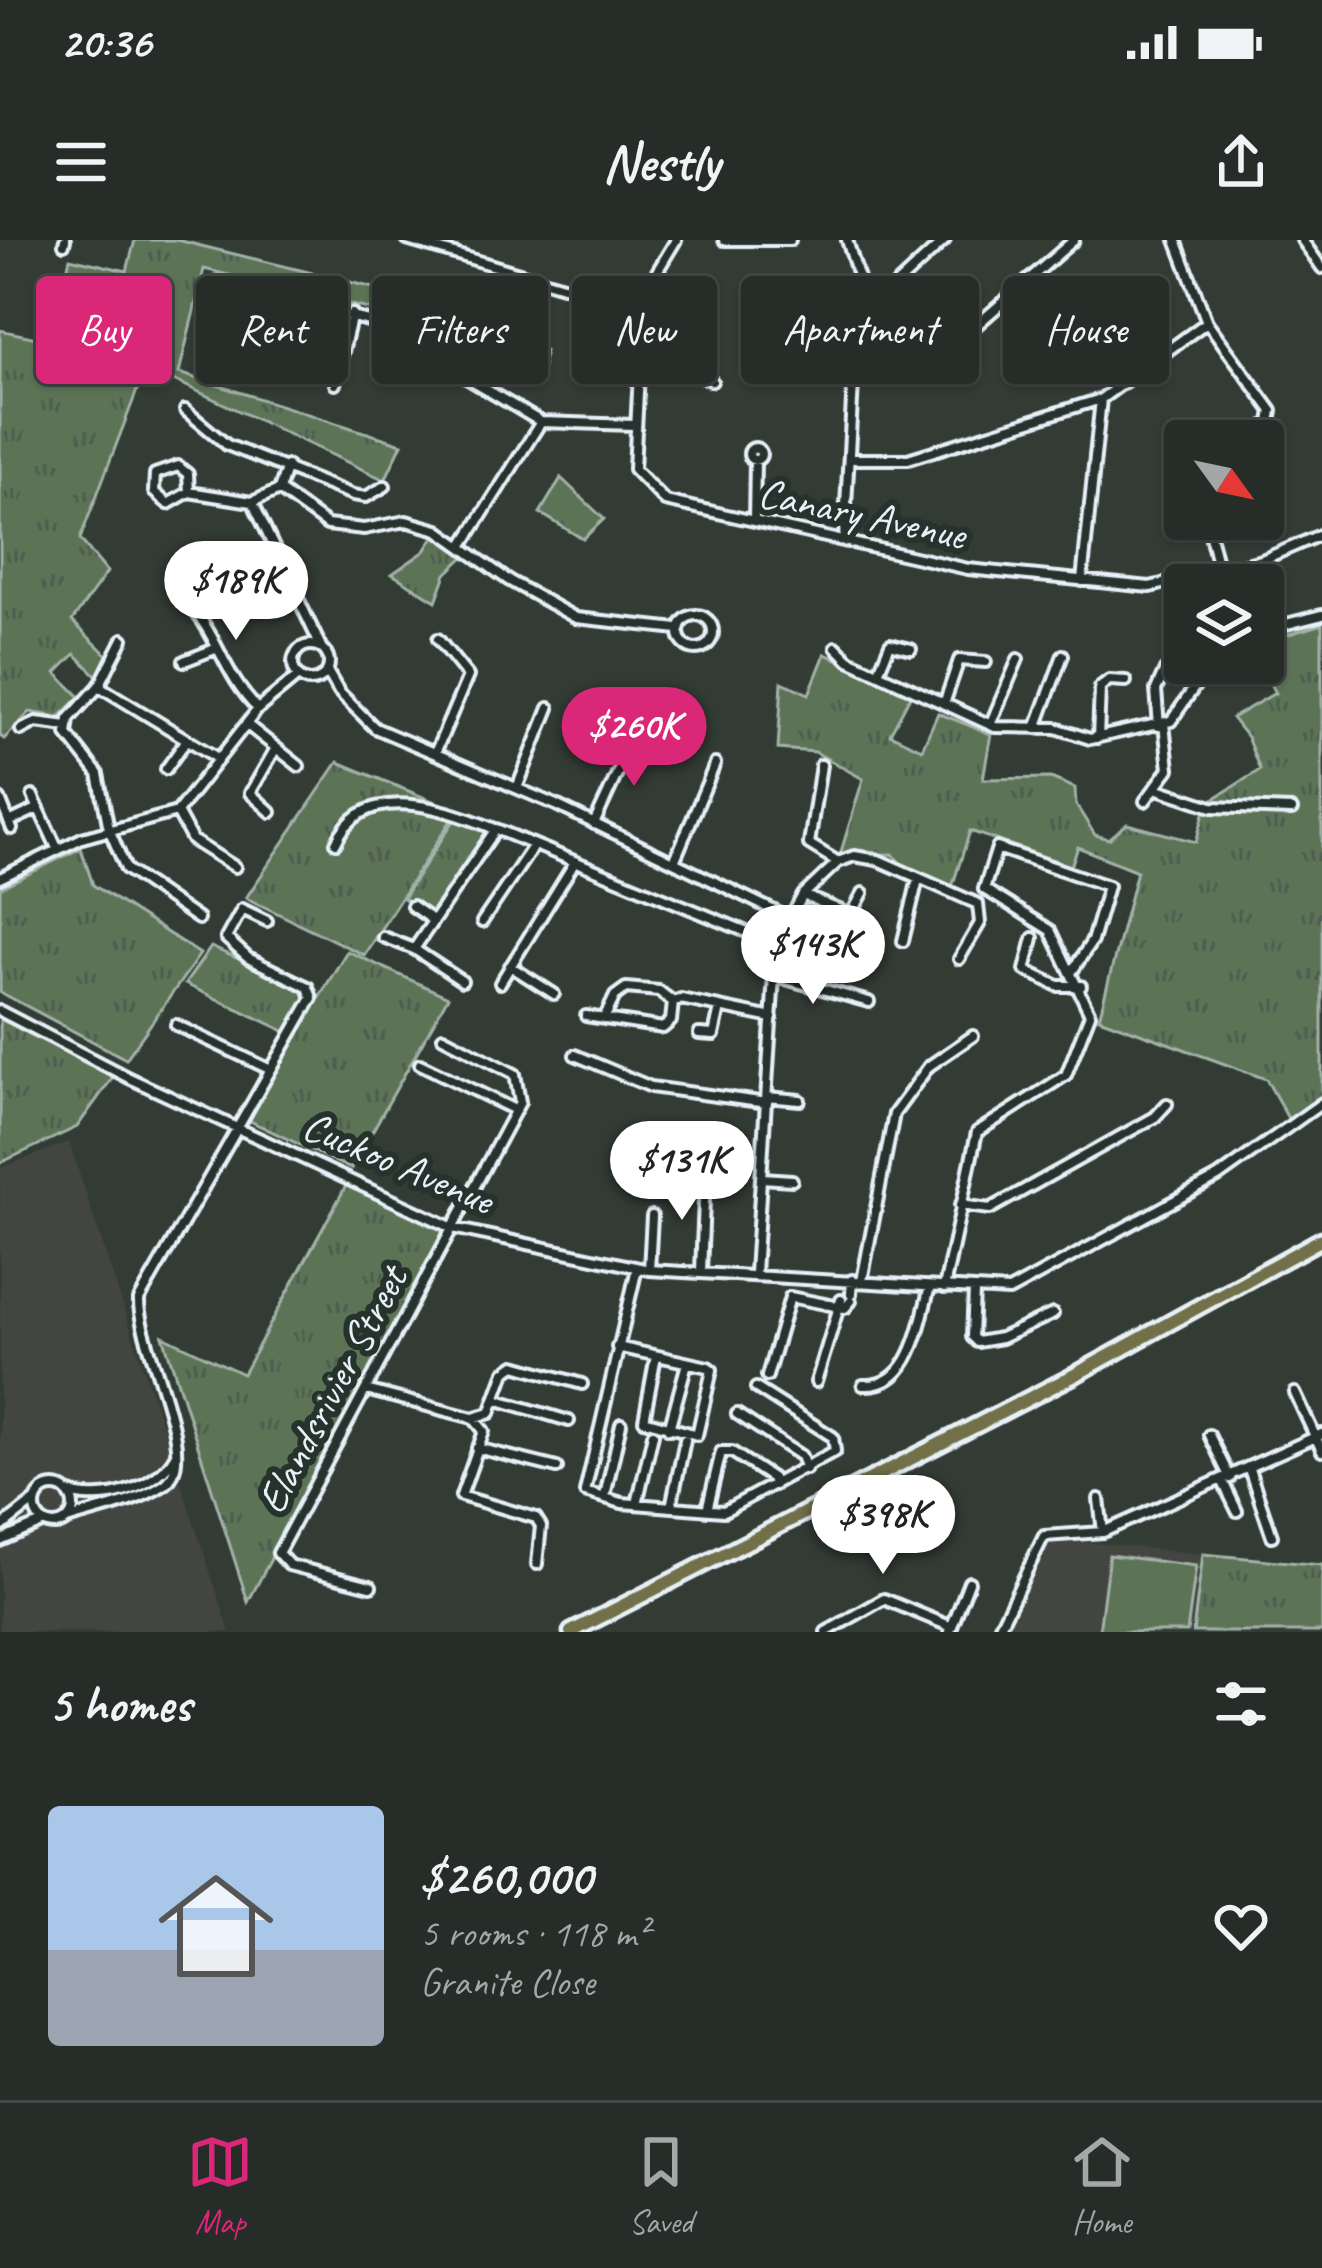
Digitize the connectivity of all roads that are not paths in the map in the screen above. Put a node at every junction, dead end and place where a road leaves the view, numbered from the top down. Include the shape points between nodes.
1 (407, 240) edge
2 (676, 240) edge
3 (724, 240) edge
4 (790, 240) edge
5 (847, 240) edge
6 (945, 240) edge
7 (1074, 240) edge
8 (1177, 240) edge
9 (1302, 240) edge
10 (748, 241) edge
11 (1322, 268) edge
12 (654, 276) edge
13 (858, 276) edge
14 (906, 276) edge
15 (572, 287) edge
16 (348, 313) edge
17 (352, 314) junction
18 (1207, 322) junction
19 (979, 323) edge
20 (348, 330) edge
21 (637, 384) edge
22 (852, 384) edge
23 (1101, 399) junction
24 (184, 410) dead end
25 (1271, 420) edge
26 (541, 422) junction
27 (634, 425) junction
28 (849, 459) junction
29 (755, 460) dead end
30 (286, 466) junction
31 (386, 486) dead end
32 (279, 490) junction
33 (189, 492) junction
34 (252, 502) junction
35 (754, 521) junction
36 (1322, 534) edge
37 (844, 540) junction
38 (463, 545) junction
39 (1244, 564) edge
40 (1082, 580) junction
41 (1164, 584) edge
42 (190, 607) dead end
43 (1322, 615) edge
44 (313, 624) junction
45 (1284, 625) edge
46 (679, 629) junction
47 (123, 639) dead end
48 (437, 639) dead end
49 (307, 645) junction
50 (836, 647) dead end
51 (215, 649) junction
52 (322, 649) junction
53 (911, 650) dead end
54 (1063, 655) dead end
55 (1018, 659) dead end
56 (184, 661) dead end
57 (986, 662) dead end
58 (327, 671) junction
59 (1164, 671) edge
60 (296, 672) junction
61 (878, 673) junction
62 (318, 680) junction
63 (1126, 681) dead end
64 (1197, 684) edge
65 (99, 686) junction
66 (339, 692) junction
67 (944, 704) junction
68 (549, 708) dead end
69 (258, 709) junction
70 (246, 724) junction
71 (989, 725) junction
72 (1162, 725) junction
73 (67, 726) junction
74 (1036, 728) junction
75 (21, 730) dead end
76 (634, 736) dead end
77 (1098, 738) junction
78 (186, 740) junction
79 (276, 748) junction
80 (435, 753) junction
81 (219, 759) junction
82 (715, 764) dead end
83 (821, 765) dead end
84 (299, 766) dead end
85 (166, 769) dead end
86 (517, 788) junction
87 (1158, 789) junction
88 (33, 796) dead end
89 (0, 799) edge
90 (1145, 801) dead end
91 (39, 808) junction
92 (1292, 810) dead end
93 (177, 812) junction
94 (272, 812) dead end
95 (594, 824) junction
96 (109, 829) junction
97 (496, 829) junction
98 (336, 844) dead end
99 (534, 845) junction
100 (57, 848) junction
101 (575, 862) junction
102 (674, 862) junction
103 (838, 862) junction
104 (235, 867) dead end
105 (0, 874) edge
106 (918, 879) junction
107 (863, 893) dead end
108 (803, 895) junction
109 (412, 906) dead end
110 (787, 917) junction
111 (198, 919) dead end
112 (432, 920) junction
113 (267, 921) dead end
114 (482, 922) dead end
115 (383, 937) dead end
116 (1033, 938) dead end
117 (903, 941) dead end
118 (776, 944) junction
119 (413, 950) junction
120 (959, 959) dead end
121 (510, 966) junction
122 (1073, 970) junction
123 (775, 976) junction
124 (462, 980) dead end
125 (500, 982) dead end
126 (1081, 986) junction
127 (554, 994) dead end
128 (869, 1002) dead end
129 (673, 1003) junction
130 (720, 1008) junction
131 (0, 1010) edge
132 (586, 1016) dead end
133 (772, 1018) junction
134 (604, 1019) junction
135 (176, 1025) dead end
136 (700, 1034) dead end
137 (973, 1036) dead end
138 (442, 1037) dead end
139 (575, 1055) dead end
140 (420, 1064) dead end
141 (269, 1069) junction
142 (767, 1100) junction
143 (800, 1100) dead end
144 (1322, 1103) edge
145 (1167, 1104) dead end
146 (515, 1110) junction
147 (235, 1126) junction
148 (705, 1177) dead end
149 (762, 1178) junction
150 (793, 1180) dead end
151 (960, 1205) junction
152 (652, 1216) dead end
153 (453, 1228) junction
154 (1322, 1239) edge
155 (637, 1268) junction
156 (649, 1270) junction
157 (701, 1271) junction
158 (755, 1273) junction
159 (852, 1280) junction
160 (930, 1287) junction
161 (944, 1288) junction
162 (974, 1291) junction
163 (844, 1299) junction
164 (1053, 1314) dead end
165 (617, 1347) junction
166 (656, 1356) junction
167 (687, 1363) junction
168 (767, 1376) dead end
169 (816, 1382) dead end
170 (582, 1384) dead end
171 (863, 1385) dead end
172 (756, 1388) dead end
173 (366, 1390) junction
174 (1294, 1393) dead end
175 (495, 1399) junction
176 (736, 1414) dead end
177 (473, 1418) junction
178 (569, 1421) dead end
179 (621, 1424) dead end
180 (669, 1429) junction
181 (653, 1434) dead end
182 (1209, 1435) dead end
183 (1319, 1436) edge
184 (685, 1440) dead end
185 (477, 1448) junction
186 (178, 1451) junction
187 (1322, 1451) edge
188 (557, 1468) dead end
189 (1250, 1469) junction
190 (805, 1470) junction
191 (1226, 1480) junction
192 (774, 1486) junction
193 (68, 1492) junction
194 (605, 1496) junction
195 (1099, 1499) dead end
196 (36, 1500) junction
197 (637, 1504) junction
198 (671, 1507) junction
199 (707, 1510) junction
200 (1237, 1511) dead end
201 (68, 1520) junction
202 (44, 1522) junction
203 (0, 1528) edge
204 (1103, 1532) junction
205 (1272, 1536) dead end
206 (0, 1541) edge
207 (537, 1564) dead end
208 (968, 1582) dead end
209 (371, 1586) dead end
210 (576, 1630) edge
211 (951, 1630) edge
212 (826, 1632) edge
213 (997, 1632) edge

1 - 15 street
2 - 12 street, Canary Avenue
3 - 10 street
4 - 10 street
5 - 13 street
6 - 14 street
7 - 19 street
8 - 18 street
9 - 11 street
16 - 17 street
17 - 20 street
17 - 26 street via 443,341 464,376
18 - 23 street
18 - 25 street via 1273,411
21 - 27 street, Canary Avenue
22 - 28 street
23 - 28 street via 908,459
23 - 40 street
24 - 30 street via 227,445
26 - 27 street
26 - 38 street
27 - 35 street, Canary Avenue via 634,469 657,496
28 - 37 street
29 - 35 street
30 - 31 street via 359,497
30 - 32 street
32 - 34 street
32 - 38 street via 327,525 416,522
33 - 33 street via 168,504 154,493 153,480 165,466 178,466 188,474
33 - 34 street
34 - 44 street
35 - 37 street, Canary Avenue
36 - 39 street, Canary Avenue
37 - 40 street, Canary Avenue via 968,569
38 - 46 street via 576,618
40 - 41 street, Canary Avenue
42 - 51 street
43 - 45 street
44 - 49 street
44 - 52 street
46 - 46 street via 701,615 713,634 695,649 682,643
47 - 65 street
48 - 80 street via 468,676
49 - 52 street
49 - 60 street via 295,655
50 - 61 street
51 - 56 street
51 - 69 street
52 - 58 street
53 - 61 street via 890,644
54 - 74 street
55 - 71 street
57 - 67 street via 958,660
58 - 62 street
58 - 66 street
59 - 72 street via 1156,683
60 - 62 street
60 - 69 street
61 - 67 street
62 - 66 street
63 - 77 street via 1100,687
64 - 72 street
65 - 73 street
65 - 78 street
66 - 80 street via 368,723
67 - 71 street
68 - 86 street
69 - 70 street
70 - 79 street
70 - 81 street
71 - 74 street
72 - 77 street
72 - 87 street via 1171,761
73 - 75 street via 36,722
73 - 96 street via 75,751 98,774
74 - 77 street
76 - 95 street
78 - 81 street
78 - 85 street
79 - 84 street
79 - 94 street via 250,794
80 - 86 street
81 - 93 street
82 - 102 street
83 - 103 street via 808,844
86 - 95 street
87 - 90 street
87 - 92 street via 1211,807
88 - 91 street
89 - 91 street via 10,826
91 - 100 street
93 - 96 street
93 - 104 street via 192,840
95 - 102 street
96 - 100 street
96 - 111 street via 130,873
97 - 98 street via 439,807 377,807 353,815
97 - 99 street
97 - 112 street
99 - 101 street
99 - 114 street
100 - 105 street
101 - 118 street
101 - 121 street
102 - 110 street
103 - 106 street via 866,856
103 - 108 street
106 - 117 street
106 - 120 street via 981,908
107 - 108 street via 851,915
108 - 110 street
109 - 112 street
110 - 118 street
112 - 119 street
113 - 141 street via 242,909 226,938 313,994
115 - 119 street
116 - 126 street via 1025,970 1058,986
118 - 123 street
119 - 124 street
121 - 125 street
121 - 127 street
122 - 122 street via 1045,925 1008,909 983,884 997,848 1108,886 1092,941
122 - 126 street
123 - 128 street
123 - 133 street
126 - 151 street via 1090,1014 1071,1066 1058,1082 980,1127
129 - 130 street
129 - 134 street via 664,1028
129 - 134 street via 656,990 626,988
130 - 133 street
130 - 136 street via 714,1035
131 - 147 street, Cuckoo Avenue
132 - 134 street
133 - 142 street
135 - 141 street
137 - 159 street via 929,1066 894,1114
138 - 146 street via 515,1074
139 - 142 street via 651,1087
140 - 146 street
141 - 147 street
142 - 143 street
142 - 149 street
144 - 162 street, Cuckoo Avenue via 1218,1177 1022,1286
145 - 151 street via 990,1209
146 - 153 street, Elandsrivier Street
147 - 153 street, Cuckoo Avenue
147 - 186 street via 139,1300
148 - 157 street
149 - 150 street
149 - 158 street
151 - 161 street
152 - 156 street
153 - 155 street, Cuckoo Avenue
153 - 173 street, Elandsrivier Street
154 - 210 highway
155 - 156 street, Cuckoo Avenue
155 - 165 street
156 - 157 street, Cuckoo Avenue
157 - 158 street, Cuckoo Avenue
158 - 159 street, Cuckoo Avenue
159 - 160 street, Cuckoo Avenue
159 - 163 street
160 - 161 street, Cuckoo Avenue
160 - 171 street via 901,1372
161 - 162 street, Cuckoo Avenue
162 - 164 street via 977,1342
163 - 168 street via 790,1297
163 - 169 street
165 - 166 street
165 - 194 street via 583,1487
166 - 167 street
166 - 180 street via 644,1420
167 - 180 street
167 - 180 street via 715,1377 698,1436
170 - 175 street via 515,1365
172 - 190 street via 837,1442
173 - 177 street
173 - 209 street, Elandsrivier Street via 278,1553 284,1563
174 - 183 street
175 - 177 street via 485,1417
175 - 178 street
176 - 190 street via 801,1456
177 - 185 street via 484,1431
179 - 194 street
181 - 197 street
182 - 191 street
183 - 187 street
183 - 189 street
184 - 198 street
185 - 188 street
185 - 207 street via 461,1496 536,1518
186 - 193 street via 149,1480 98,1498
186 - 201 street via 177,1469 163,1485
189 - 191 street
189 - 205 street
190 - 192 street
191 - 200 street
191 - 204 street
192 - 199 street via 724,1511
192 - 199 street via 722,1451
193 - 196 street via 49,1487
193 - 201 street
194 - 197 street
195 - 204 street
196 - 202 street
196 - 203 street
197 - 198 street
198 - 199 street
201 - 202 street
202 - 206 street
204 - 213 street via 1040,1539
208 - 211 street
211 - 212 street via 884,1598

